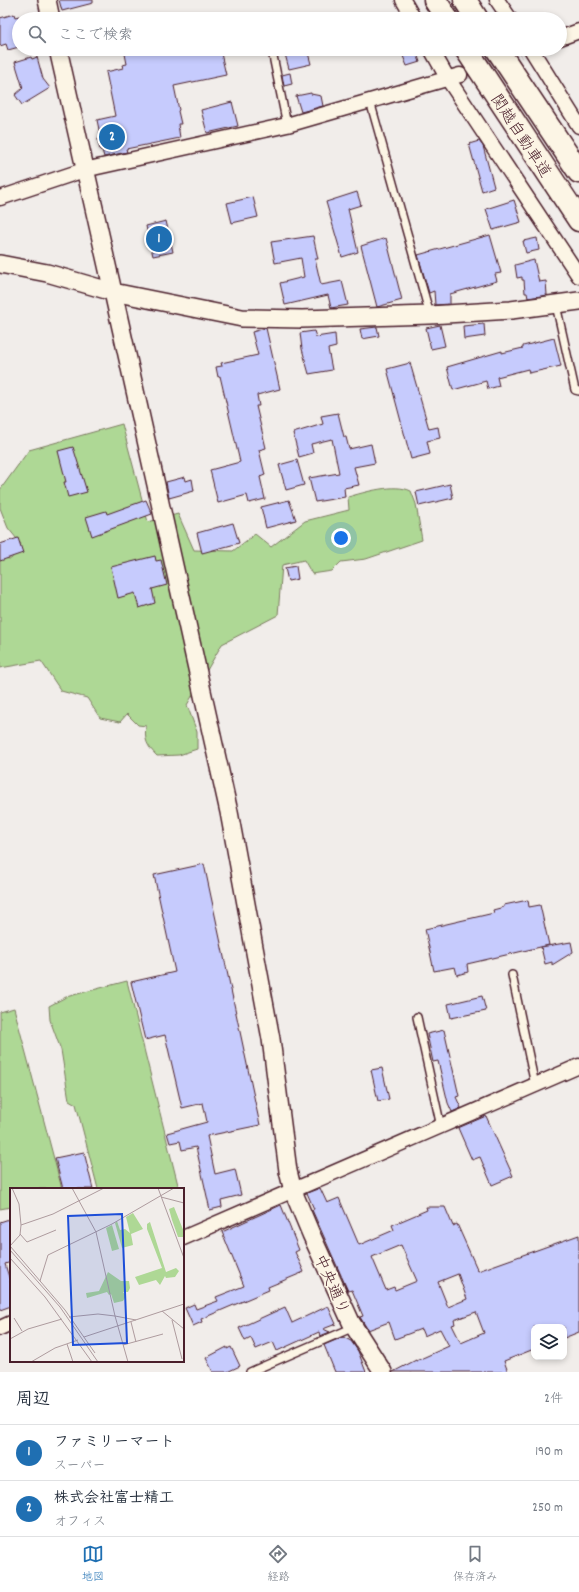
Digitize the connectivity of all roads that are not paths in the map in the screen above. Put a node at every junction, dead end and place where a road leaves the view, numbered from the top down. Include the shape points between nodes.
1 (47, 0) edge
2 (403, 0) edge
3 (435, 0) edge
4 (465, 0) edge
5 (497, 0) edge
6 (50, 12) edge
7 (410, 12) edge
8 (443, 12) edge
9 (473, 12) edge
10 (505, 12) edge
11 (579, 31) edge
12 (567, 35) edge
13 (60, 56) edge
14 (273, 56) dead end
15 (437, 56) edge
16 (471, 56) edge
17 (502, 56) edge
18 (530, 56) edge
19 (454, 77) junction
20 (370, 101) junction
21 (287, 125) junction
22 (579, 126) edge
23 (84, 170) junction
24 (579, 172) edge
25 (0, 198) edge
26 (579, 220) edge
27 (0, 264) edge
28 (579, 276) edge
29 (113, 292) junction
30 (579, 302) edge
31 (556, 305) junction
32 (430, 315) junction
33 (579, 391) edge
34 (512, 975) dead end
35 (418, 1017) dead end
36 (579, 1066) edge
37 (535, 1085) junction
38 (441, 1127) junction
39 (293, 1190) junction
40 (184, 1238) edge
41 (10, 1323) edge
42 (354, 1327) junction
43 (0, 1328) edge
44 (250, 1372) edge
45 (383, 1372) edge

1 - 6 street
2 - 7 street
3 - 8 highway
4 - 9 highway
5 - 10 street
11 - 12 street
13 - 23 street, 中央通り
14 - 21 lane
15 - 19 street
16 - 26 highway, 関越自動車道
17 - 24 highway, 関越自動車道
18 - 22 street
19 - 20 street
19 - 28 street
20 - 21 street
20 - 32 lane
21 - 23 street
23 - 25 street
23 - 29 street, 中央通り
27 - 29 street via 47,273
29 - 32 street via 242,318
29 - 39 street, 中央通り via 229,812 271,1039 288,1171
30 - 31 street
31 - 32 street
31 - 33 lane via 575,390
34 - 37 lane
35 - 38 lane
36 - 37 street
37 - 38 street
38 - 39 street
39 - 40 street
39 - 42 street, 中央通り
41 - 43 street
42 - 44 lane
42 - 45 street, 中央通り

